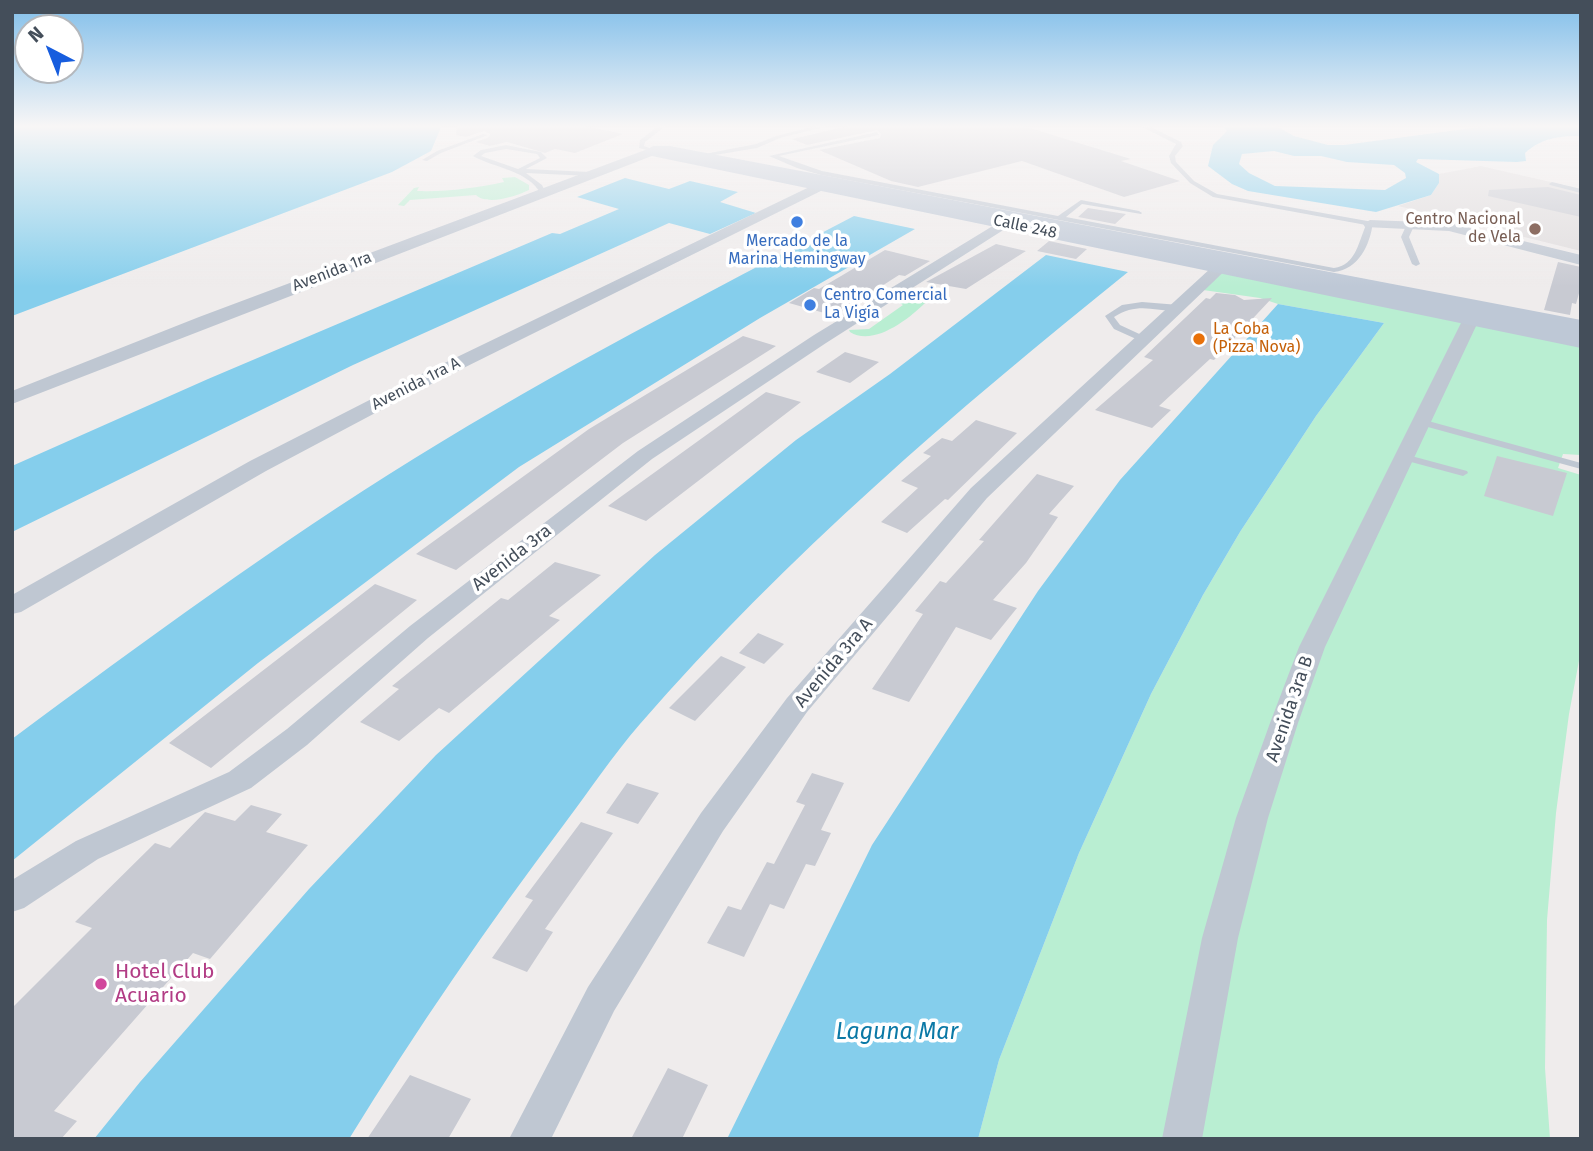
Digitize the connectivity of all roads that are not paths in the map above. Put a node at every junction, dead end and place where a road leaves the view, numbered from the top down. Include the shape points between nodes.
1 (529, 179) edge
2 (578, 179) edge
3 (797, 179) edge
4 (801, 179) edge
5 (847, 179) edge
6 (1189, 179) edge
7 (825, 184) junction
8 (1552, 184) dead end
9 (1581, 191) edge
10 (543, 192) junction
11 (1139, 213) dead end
12 (1010, 220) junction
13 (1370, 224) junction
14 (1410, 226) junction
15 (1063, 227) junction
16 (1581, 260) edge
17 (1225, 263) junction
18 (1416, 264) dead end
19 (1179, 308) junction
20 (1475, 313) junction
21 (1581, 327) edge
22 (1146, 340) junction
23 (1581, 341) edge
24 (12, 398) edge
25 (1421, 422) junction
26 (1404, 457) junction
27 (1581, 466) edge
28 (1464, 473) dead end
29 (12, 606) edge
30 (12, 898) edge
31 (529, 1139) edge
32 (1182, 1139) edge

1 - 10 lane
2 - 10 street, Avenida 1ra
3 - 7 street, Calle 248
4 - 7 street, Calle 248
5 - 15 lane
6 - 13 lane via 1214,196
7 - 12 street, Calle 248
7 - 29 street, Avenida 1ra A via 346,420
8 - 9 lane
10 - 24 street, Avenida 1ra
11 - 15 lane via 1081,202
12 - 15 street, Calle 248
12 - 17 street, Calle 248
12 - 30 street, Avenida 3ra via 645,455 240,780 87,850
13 - 14 street
13 - 15 lane via 1353,265 1345,270
14 - 16 street via 1449,227
14 - 18 lane via 1405,237
15 - 17 street, Calle 248 via 1090,241
17 - 19 street, Avenida 3ra A
17 - 20 street, Calle 248
19 - 22 street, Avenida 3ra A
19 - 22 lane via 1132,305 1109,316 1117,327
20 - 21 street, Calle 248
20 - 23 street, Calle 248
20 - 25 street, Avenida 3ra B
22 - 31 street, Avenida 3ra A via 979,493 797,705 712,822 601,999
25 - 26 street, Avenida 3ra B
25 - 27 lane
26 - 28 lane
26 - 32 street, Avenida 3ra B via 1312,647 1256,806 1220,938

